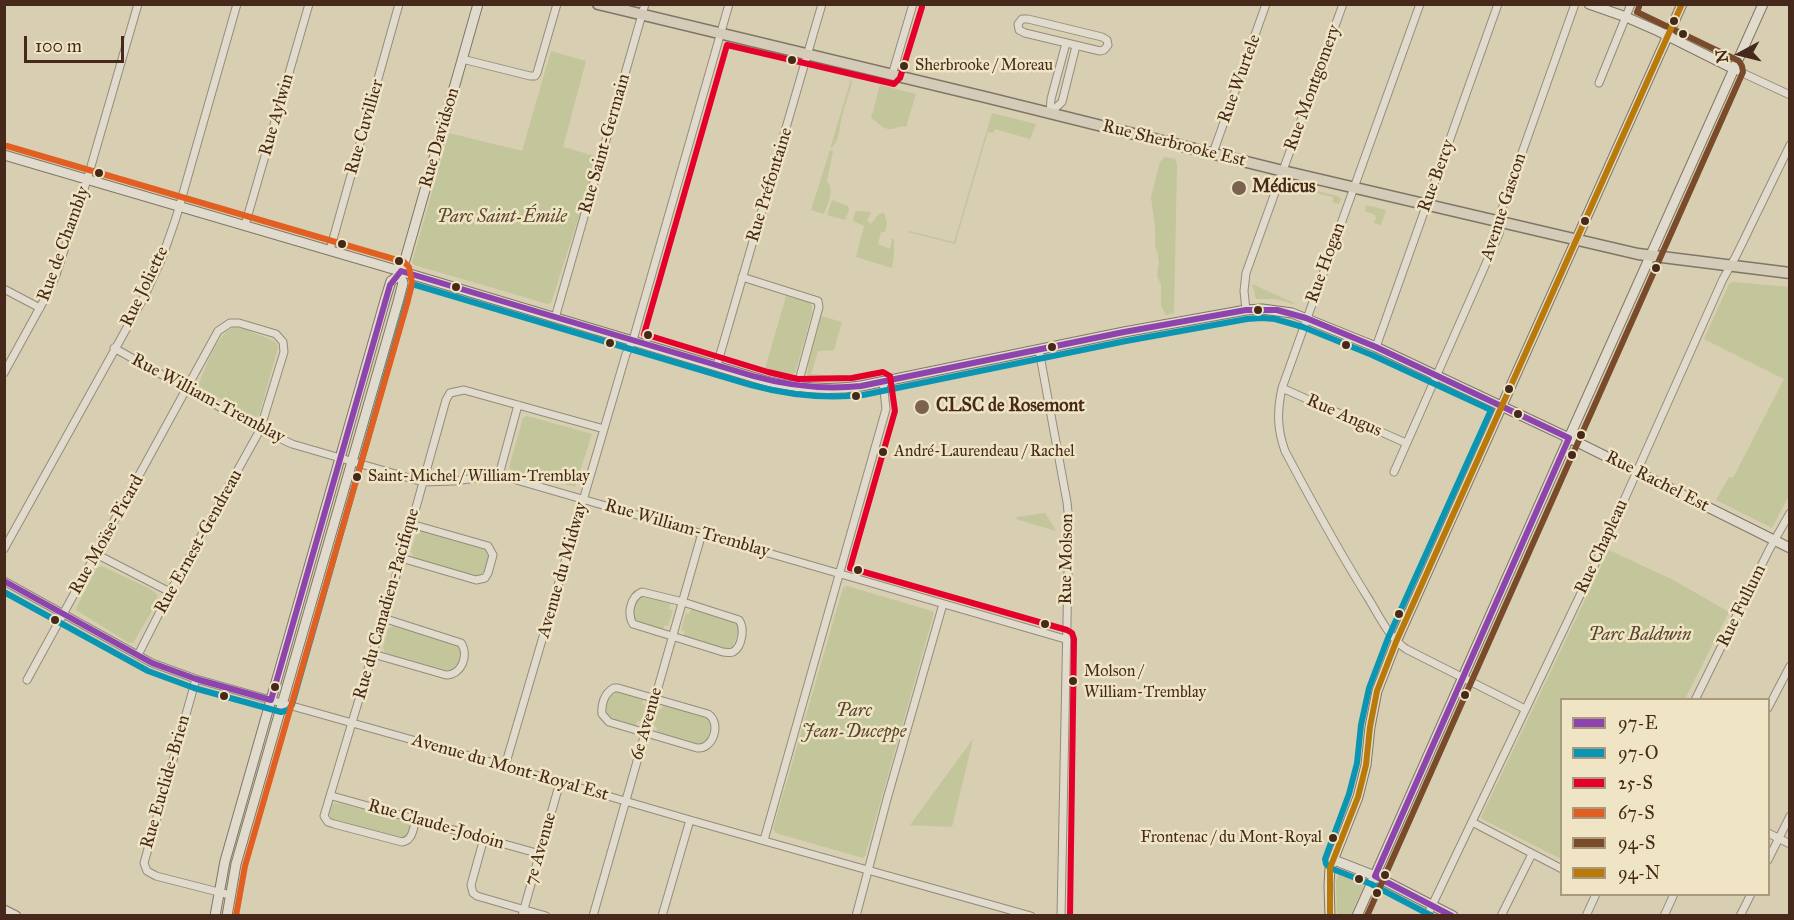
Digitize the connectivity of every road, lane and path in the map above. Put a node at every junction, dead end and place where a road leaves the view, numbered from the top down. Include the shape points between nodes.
1 (138, 4) edge
2 (237, 4) edge
3 (309, 4) edge
4 (399, 4) edge
5 (478, 4) edge
6 (557, 4) edge
7 (598, 4) edge
8 (729, 4) edge
9 (822, 4) edge
10 (913, 4) edge
11 (1266, 4) edge
12 (1343, 4) edge
13 (1420, 4) edge
14 (1498, 4) edge
15 (1575, 4) edge
16 (1589, 4) edge
17 (1631, 4) edge
18 (1682, 4) edge
19 (1763, 4) edge
20 (644, 10) edge
21 (1626, 17) junction
22 (721, 34) junction
23 (1667, 36) junction
24 (1066, 43) junction
25 (1076, 46) junction
26 (808, 54) junction
27 (462, 59) junction
28 (1734, 69) junction
29 (892, 75) junction
30 (1599, 83) dead end
31 (1790, 95) edge
32 (1050, 113) junction
33 (1790, 145) edge
34 (1209, 152) junction
35 (4, 155) edge
36 (1283, 171) junction
37 (87, 180) junction
38 (1353, 188) junction
39 (1426, 204) junction
40 (179, 206) junction
41 (1501, 221) junction
42 (245, 225) junction
43 (1577, 239) junction
44 (330, 250) junction
45 (1650, 256) junction
46 (1730, 267) junction
47 (400, 273) junction
48 (1790, 273) edge
49 (742, 277) junction
50 (4, 289) edge
51 (40, 308) junction
52 (1246, 310) junction
53 (555, 318) junction
54 (1306, 318) junction
55 (633, 340) junction
56 (1376, 347) junction
57 (114, 348) junction
58 (1039, 350) junction
59 (717, 365) junction
60 (4, 373) edge
61 (1437, 375) junction
62 (883, 381) junction
63 (797, 388) junction
64 (1282, 388) junction
65 (186, 390) junction
66 (518, 405) junction
67 (1503, 406) junction
68 (604, 429) junction
69 (260, 430) junction
70 (1569, 438) junction
71 (1406, 443) junction
72 (340, 458) junction
73 (352, 462) junction
74 (1394, 472) dead end
75 (1637, 472) junction
76 (499, 475) junction
77 (423, 482) junction
78 (583, 499) junction
79 (1790, 513) edge
80 (411, 524) junction
81 (702, 533) junction
82 (1775, 541) junction
83 (1790, 548) edge
84 (4, 549) edge
85 (96, 554) junction
86 (401, 558) junction
87 (839, 574) junction
88 (4, 581) edge
89 (170, 592) junction
90 (683, 602) junction
91 (943, 604) junction
92 (64, 614) junction
93 (383, 618) junction
94 (673, 637) junction
95 (1065, 639) junction
96 (1396, 642) junction
97 (373, 654) junction
98 (138, 655) junction
99 (1790, 666) edge
100 (1462, 678) junction
101 (196, 679) junction
102 (27, 680) dead end
103 (655, 698) junction
104 (1696, 698) edge
105 (271, 700) junction
106 (283, 703) junction
107 (1770, 704) edge
108 (1525, 709) junction
109 (353, 722) junction
110 (645, 733) junction
111 (506, 766) junction
112 (560, 782) junction
113 (332, 796) junction
114 (625, 801) junction
115 (1790, 816) edge
116 (416, 819) junction
117 (690, 820) junction
118 (1472, 822) junction
119 (1770, 834) edge
120 (484, 838) junction
121 (1779, 838) junction
122 (764, 840) junction
123 (1790, 844) edge
124 (540, 854) junction
125 (1532, 854) junction
126 (1770, 856) edge
127 (1334, 860) junction
128 (1560, 868) edge
129 (867, 870) junction
130 (1375, 876) junction
131 (219, 892) junction
132 (230, 895) junction
133 (1595, 896) edge
134 (1673, 896) edge
135 (1750, 896) edge
136 (1432, 905) junction
137 (4, 910) edge
138 (523, 912) edge
139 (16, 915) edge
140 (215, 915) edge
141 (227, 915) edge
142 (546, 915) edge
143 (592, 915) edge
144 (662, 915) edge
145 (856, 915) edge
146 (1031, 915) edge
147 (1061, 915) edge
148 (1329, 915) edge
149 (1357, 915) edge
150 (1427, 915) edge
151 (1453, 915) edge
152 (1501, 915) edge
153 (1586, 915) edge
154 (1664, 915) edge
155 (1740, 915) edge

1 - 37 street, Rue de Chambly
2 - 40 street, Rue Joliette
3 - 42 street, Rue Aylwin
4 - 44 street, Rue Cuvillier
5 - 27 main road, Rue Davidson
6 - 27 street via 535,76
7 - 20 main road, Rue Sherbrooke Est
8 - 22 street, Avenue du Midway
9 - 26 street, Rue Préfontaine
10 - 29 street
11 - 34 street, Rue Wurtele
12 - 36 street, Rue Montgomery
13 - 38 street, Rue Hogan
14 - 39 street, Rue Bercy
15 - 41 street, Avenue Gascon
16 - 21 main road
17 - 21 street
18 - 23 main road
19 - 28 main road
20 - 22 main road, Rue Sherbrooke Est
20 - 53 street, Rue Saint-Germain
21 - 23 main road
21 - 30 street
22 - 26 main road, Rue Sherbrooke Est
22 - 55 street, Avenue du Midway
23 - 28 main road
23 - 43 main road
24 - 25 street
24 - 25 street via 1022,32 1018,27 1020,21 1028,19 1091,34 1105,38 1108,43 1102,51
24 - 32 street
25 - 32 street via 1062,102
26 - 29 main road, Rue Sherbrooke Est
26 - 49 street, Rue Préfontaine
27 - 47 main road, Rue Davidson
28 - 31 street
28 - 45 main road
29 - 32 main road, Rue Sherbrooke Est
32 - 34 main road, Rue Sherbrooke Est
33 - 46 street, Rue Chapleau
34 - 36 main road, Rue Sherbrooke Est
35 - 37 main road, Rue Rachel Est
36 - 38 main road, Rue Sherbrooke Est
36 - 52 street, Rue Montgomery via 1246,273
37 - 40 main road, Rue Rachel Est
37 - 51 street, Rue de Chambly via 56,274
38 - 39 main road, Rue Sherbrooke Est
38 - 54 street, Rue Hogan
39 - 41 main road, Rue Sherbrooke Est
39 - 56 street, Rue Bercy
40 - 42 main road, Rue Rachel Est
40 - 57 street, Rue Joliette via 153,281
41 - 43 main road, Rue Sherbrooke Est
41 - 61 street, Avenue Gascon
42 - 44 main road, Rue Rachel Est
43 - 45 main road, Rue Sherbrooke Est
43 - 67 main road
44 - 47 main road, Rue Rachel Est
45 - 46 main road, Rue Sherbrooke Est
45 - 70 main road
46 - 48 main road, Rue Sherbrooke Est
46 - 75 street, Rue Chapleau
47 - 53 main road, Rue Rachel Est
47 - 72 main road via 390,285
47 - 73 main road via 402,288
49 - 59 street, Rue Préfontaine
49 - 63 street via 818,301
50 - 51 street
51 - 60 street, Rue de Chambly
52 - 54 main road, Rue Rachel Est via 1277,310
52 - 58 main road, Rue Rachel Est
53 - 55 main road, Rue Rachel Est
54 - 56 main road, Rue Rachel Est
54 - 64 street, Rue Hogan
55 - 59 main road, Rue Rachel Est
55 - 68 street, Avenue du Midway
56 - 61 main road, Rue Rachel Est
57 - 65 street, Rue William-Tremblay
57 - 84 street, Rue Joliette
58 - 62 main road, Rue Rachel Est
58 - 95 street, Rue Molson via 1069,522
59 - 63 main road, Rue Rachel Est
61 - 67 main road, Rue Rachel Est
61 - 71 street, Avenue Gascon
62 - 63 main road, Rue Rachel Est via 853,387
62 - 87 street via 886,409
64 - 71 street, Rue Angus
64 - 96 street, Rue Hogan via 1277,417 1285,451 1331,537
65 - 69 street, Rue William-Tremblay
65 - 69 street, Rue Moïse-Picard via 218,331 230,322 276,334 283,342 284,352
65 - 85 street, Rue Moïse-Picard
66 - 68 street
66 - 76 street
66 - 77 street, Rue du Canadien-Pacifique via 464,390 450,393
67 - 70 main road, Rue Rachel Est
67 - 96 main road
68 - 78 street, Avenue du Midway
69 - 72 street, Rue William-Tremblay
69 - 89 street, Rue Ernest-Gendreau
70 - 75 main road, Rue Rachel Est
70 - 100 main road
71 - 74 street, Avenue Gascon
72 - 73 street, Rue William-Tremblay
72 - 105 main road
73 - 77 street, Rue William-Tremblay
73 - 106 main road
75 - 82 main road, Rue Rachel Est
75 - 108 street, Rue Chapleau
76 - 77 street, Rue William-Tremblay
76 - 78 street, Rue William-Tremblay
77 - 80 street, Rue du Canadien-Pacifique
78 - 81 street, Rue William-Tremblay
78 - 111 street, Avenue du Midway
79 - 82 street, Rue Fullum
80 - 86 street, Rue du Canadien-Pacifique
80 - 86 street via 488,546 493,553 490,566 487,576 476,580
81 - 87 street, Rue William-Tremblay
81 - 90 street, 6e Avenue
82 - 83 main road, Rue Rachel Est
82 - 104 street, Rue Fullum
85 - 89 street
85 - 92 street, Rue Moïse-Picard
86 - 93 street, Rue du Canadien-Pacifique
87 - 91 street, Rue William-Tremblay
87 - 122 street
88 - 92 street, Avenue du Mont-Royal Est
89 - 98 street, Rue Ernest-Gendreau
90 - 94 street, 6e Avenue
90 - 94 street via 642,592 634,597 629,615 633,624
90 - 94 street via 739,620 743,630 738,647 729,653
91 - 95 street, Rue William-Tremblay
91 - 129 street
92 - 98 street, Avenue du Mont-Royal Est
92 - 102 street, Rue Moïse-Picard
93 - 97 street, Rue du Canadien-Pacifique
93 - 97 street via 461,643 465,653 460,669 446,675
94 - 103 street, 6e Avenue
95 - 147 street, Rue Molson
96 - 100 street
96 - 127 main road via 1377,692 1358,797
97 - 109 street, Rue du Canadien-Pacifique
98 - 101 street, Avenue du Mont-Royal Est
99 - 107 street
100 - 108 street
100 - 130 main road
101 - 105 street, Avenue du Mont-Royal Est
101 - 131 street, Rue Euclide-Brien via 144,863 147,871 156,876
103 - 110 street, 6e Avenue
103 - 110 street via 618,688 606,694 602,709 605,719
103 - 110 street via 708,714 716,726 710,744 697,748
105 - 106 street, Avenue du Mont-Royal Est
105 - 131 main road
106 - 109 street, Avenue du Mont-Royal Est
106 - 132 main road
108 - 118 street, Rue Chapleau
109 - 111 street, Avenue du Mont-Royal Est
109 - 113 street, Rue du Canadien-Pacifique
110 - 114 street, 6e Avenue
111 - 112 street, Avenue du Mont-Royal Est
112 - 114 street, Avenue du Mont-Royal Est
112 - 124 street, 7e Avenue
113 - 116 street, Rue Claude-Jodoin
113 - 116 street, Rue du Canadien-Pacifique via 327,803 326,819 353,830 405,842 411,837
114 - 117 street, Avenue du Mont-Royal Est
114 - 143 street, 6e Avenue
115 - 121 street
116 - 120 street, Rue Claude-Jodoin
117 - 122 street, Avenue du Mont-Royal Est
117 - 144 street
118 - 125 street
118 - 136 street, Rue Chapleau
119 - 121 street
120 - 124 street, Rue Claude-Jodoin
120 - 138 street via 471,885 473,893
121 - 123 street
121 - 126 street
122 - 129 street, Avenue du Mont-Royal Est
124 - 138 street, 7e Avenue
125 - 128 street
125 - 152 street
127 - 130 main road
127 - 148 main road via 1330,868
129 - 145 street
129 - 146 street, Avenue du Mont-Royal Est
130 - 136 main road
130 - 149 main road
131 - 132 street, Rue Euclide-Brien
131 - 140 main road
132 - 141 main road
133 - 153 street
134 - 154 street
135 - 155 street
136 - 150 street, Rue Chapleau
136 - 151 main road
137 - 139 main road
138 - 142 street

